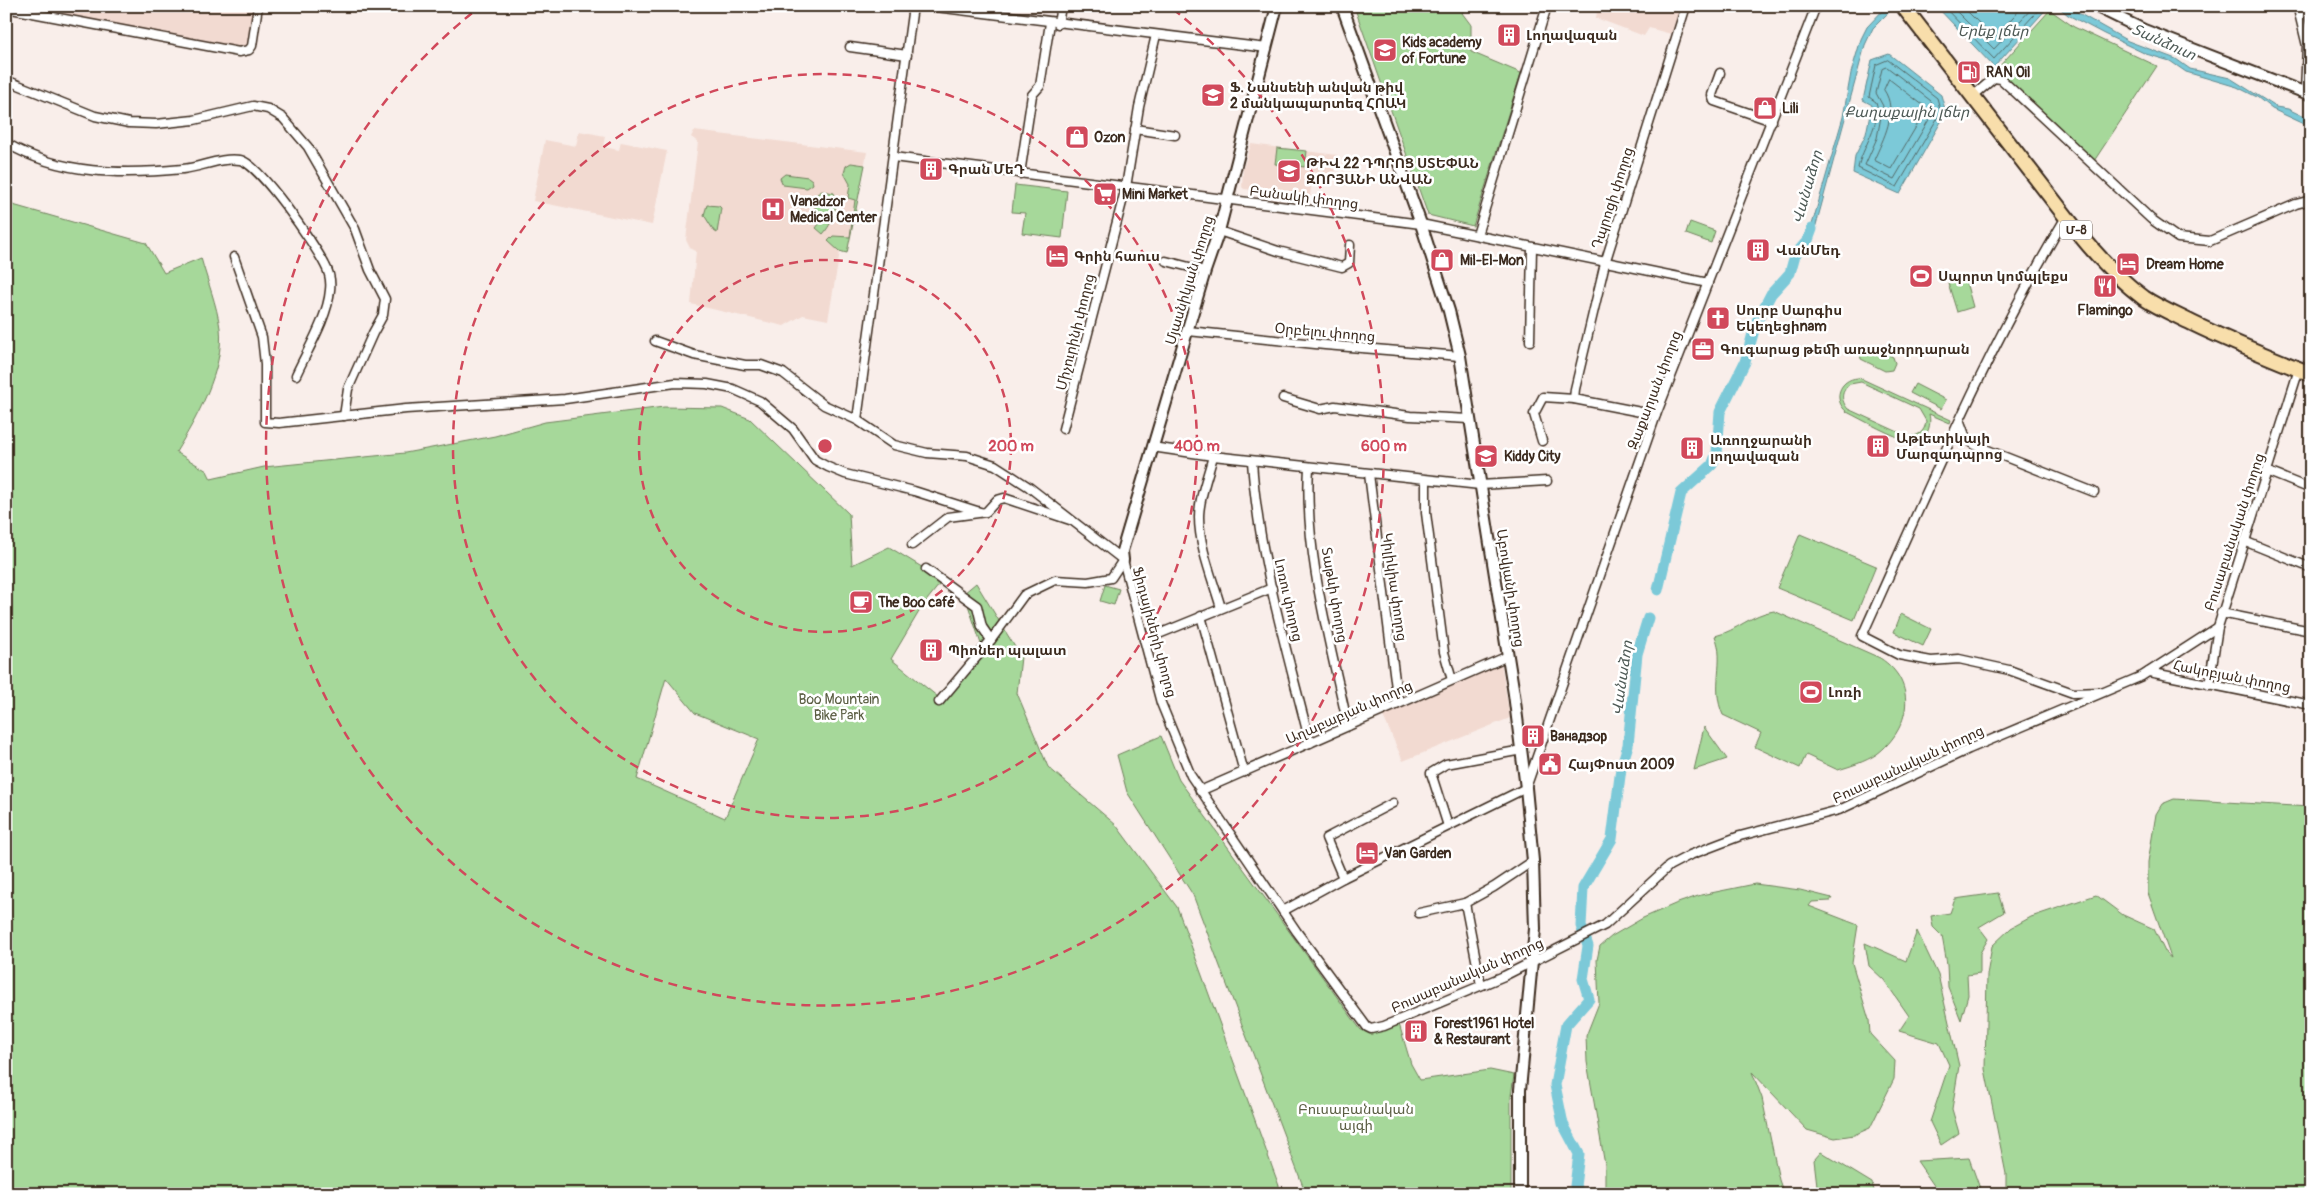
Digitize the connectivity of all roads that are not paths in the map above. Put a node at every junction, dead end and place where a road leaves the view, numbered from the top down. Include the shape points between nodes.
1 (46, 6) edge
2 (258, 6) edge
3 (913, 6) edge
4 (928, 6) edge
5 (1061, 6) edge
6 (1277, 6) edge
7 (1342, 6) edge
8 (1547, 6) edge
9 (1686, 6) edge
10 (1816, 6) edge
11 (2096, 6) edge
12 (1904, 7) edge
13 (6, 8) edge
14 (2311, 11) edge
15 (45, 15) junction
16 (1054, 23) junction
17 (1156, 35) junction
18 (850, 48) dead end
19 (1266, 48) junction
20 (907, 55) junction
21 (1720, 73) dead end
22 (6, 80) edge
23 (2308, 94) edge
24 (1973, 96) junction
25 (1772, 121) junction
26 (1135, 129) junction
27 (1175, 135) dead end
28 (6, 143) edge
29 (893, 157) junction
30 (1020, 174) junction
31 (1126, 187) junction
32 (1227, 200) junction
33 (2311, 200) edge
34 (2066, 217) junction
35 (1421, 224) junction
36 (1219, 230) junction
37 (1477, 236) junction
38 (1350, 245) dead end
39 (1532, 248) junction
40 (234, 257) dead end
41 (1166, 261) dead end
42 (1605, 263) junction
43 (1205, 271) junction
44 (1708, 283) junction
45 (1188, 331) junction
46 (656, 341) dead end
47 (1530, 341) dead end
48 (1460, 356) junction
49 (2305, 372) edge
50 (296, 375) dead end
51 (1283, 398) dead end
52 (1574, 399) junction
53 (344, 416) junction
54 (1656, 416) junction
55 (1469, 419) junction
56 (857, 420) junction
57 (1960, 422) junction
58 (1063, 430) dead end
59 (1542, 441) dead end
60 (1152, 448) junction
61 (1213, 456) junction
62 (1252, 461) junction
63 (1309, 467) junction
64 (2266, 472) junction
65 (1369, 474) junction
66 (1426, 480) junction
67 (1547, 481) dead end
68 (1480, 485) junction
69 (2311, 489) edge
70 (2094, 492) dead end
71 (980, 512) junction
72 (1074, 521) junction
73 (2244, 541) junction
74 (912, 545) dead end
75 (1123, 560) junction
76 (2311, 568) edge
77 (926, 569) dead end
78 (1272, 588) junction
79 (1221, 608) junction
80 (2221, 614) junction
81 (1201, 616) junction
82 (2218, 627) junction
83 (2311, 631) edge
84 (991, 640) junction
85 (1144, 640) junction
86 (1508, 656) junction
87 (2149, 672) junction
88 (1452, 680) junction
89 (2209, 685) junction
90 (2104, 692) junction
91 (939, 702) dead end
92 (1398, 704) junction
93 (2311, 705) edge
94 (1348, 726) junction
95 (1310, 743) junction
96 (1522, 750) junction
97 (1244, 772) junction
98 (1526, 788) junction
99 (1200, 791) junction
100 (1393, 803) dead end
101 (1448, 826) junction
102 (1533, 861) junction
103 (1343, 878) junction
104 (1465, 903) junction
105 (1283, 911) junction
106 (1419, 913) dead end
107 (1531, 963) junction
108 (1481, 985) junction
109 (1367, 1027) joint
110 (1520, 1194) edge

1 - 15 street
2 - 15 street via 252,46 250,50 239,52
3 - 20 street
4 - 16 street
5 - 16 street
6 - 19 street, Մյասնիկյան փողոց
7 - 35 street, Աբովյանի փողոց
8 - 37 street
9 - 42 street, Դպրոցի փողոց
10 - 25 street, Զաքարյան փողոց
11 - 23 street via 2144,30
12 - 24 highway, Մ-8
13 - 15 street
14 - 23 street via 2299,13 2307,46
16 - 17 street
16 - 30 street via 1040,86 1032,95
17 - 19 street
17 - 26 street, Միչուրինի փողոց
18 - 20 street
19 - 32 street, Մյասնիկյան փողոց
20 - 29 street
21 - 25 street via 1712,95 1714,101
22 - 53 street via 95,116 129,123 194,120 253,106 268,109 283,118 308,147 355,229 385,299 383,316 348,389
24 - 33 street via 1994,78 2001,79 2151,219 2178,238 2210,241
24 - 34 highway, Մ-8
25 - 44 street, Զաքարյան փողոց
26 - 27 street
26 - 31 street, Միչուրինի փողոց
28 - 50 street via 34,158 93,171 140,172 232,160 249,163 280,198 319,254 329,276 330,291 323,313
29 - 30 street, Բանակի փողոց
29 - 56 street
30 - 31 street, Բանակի փողոց
31 - 32 street, Բանակի փողոց
31 - 58 street, Միչուրինի փողոց
32 - 35 street, Բանակի փողոց
32 - 36 street, Մյասնիկյան փողոց
34 - 49 highway, Մ-8 via 2100,259 2145,298 2228,340
34 - 57 street via 2030,278
35 - 37 street, Բանակի փողոց
35 - 48 street, Աբովյանի փողոց
36 - 38 street via 1278,251 1342,267 1349,263
36 - 43 street, Մյասնիկյան փողոց
37 - 39 street, Բանակի փողոց
39 - 42 street, Բանակի փողոց
39 - 47 street
40 - 53 street via 262,337 265,422
41 - 43 street
42 - 44 street, Բանակի փողոց
42 - 52 street, Դպրոցի փողոց
43 - 45 street, Մյասնիկյան փողոց
44 - 54 street, Զաքարյան փողոց
45 - 48 street, Օրբելու փողոց
45 - 60 street, Մյասնիկյան փողոց
46 - 56 street, Ֆիդայիների փողոց via 694,355 761,365 782,372 824,405
48 - 55 street, Աբովյանի փողոց
49 - 64 street, Բուսաբանական փողոց
51 - 55 street via 1320,409 1335,406 1410,416
52 - 54 street
52 - 59 street via 1543,397 1534,414
53 - 71 street via 537,402 675,383 707,384 734,389 760,401 792,429 815,460 828,468
54 - 98 street, Զաքարյան փողոց
55 - 68 street, Աբովյանի փողոց
56 - 72 street, Ֆիդայիների փողոց via 894,445 989,462
57 - 70 street via 1966,438 1975,445
57 - 90 street via 1862,636 1899,655 1931,662 1959,659 2009,670 2073,693
60 - 61 street
60 - 75 street, Մյասնիկյան փողոց via 1122,551
61 - 62 street
61 - 79 street via 1199,518
62 - 63 street
62 - 78 street, Լոռու փողոց via 1257,513
63 - 65 street
63 - 94 street, Տաթևի փողոց via 1307,495 1314,552
64 - 69 street
64 - 73 street, Բուսաբանական փողոց
65 - 66 street
65 - 92 street, Կիլիկիա փողոց
66 - 68 street
66 - 88 street via 1427,523 1444,652
67 - 68 street
68 - 86 street, Աբովյանի փողոց
71 - 72 street via 986,512 997,500 1004,498
71 - 74 street via 948,517
72 - 75 street, Ֆիդայիների փողոց
73 - 76 street
73 - 80 street, Բուսաբանական փողոց
75 - 84 street via 1111,578 1088,582 1055,580 1024,595
75 - 85 street, Ֆիդայիների փողոց
77 - 84 street via 977,606 982,627
78 - 79 street
78 - 95 street, Լոռու փողոց
79 - 81 street
80 - 82 street, Բուսաբանական փողոց
80 - 83 street
81 - 85 street
81 - 97 street
82 - 87 street, Բուսաբանական փողոց
82 - 89 street
84 - 91 street
85 - 99 street, Ֆիդայիների փողոց via 1169,725
86 - 88 street, Աղաբաբյան փողոց
86 - 96 street, Աբովյանի փողոց
87 - 89 street, Հակոբյան փողոց
87 - 90 street, Բուսաբանական փողոց
88 - 92 street, Աղաբաբյան փողոց
89 - 93 street, Հակոբյան փողոց
90 - 107 street, Բուսաբանական փողոց via 1969,749 1839,810 1740,836 1690,855 1669,866 1605,925
92 - 94 street, Աղաբաբյան փողոց
94 - 95 street, Աղաբաբյան փողոց
95 - 97 street, Աղաբաբյան փողոց
96 - 98 street, Աբովյանի փողոց
96 - 101 street via 1446,764 1431,773
97 - 99 street, Աղաբաբյան փողոց
98 - 101 street
98 - 102 street, Աբովյանի փողոց
99 - 105 street, Ֆիդայիների փողոց
100 - 103 street via 1326,838
101 - 103 street
102 - 104 street
102 - 107 street, Աբովյանի փողոց via 1535,929
103 - 105 street
104 - 106 street
104 - 108 street
105 - 109 street, Ֆիդայիների փողոց
107 - 108 street, Բուսաբանական փողոց
107 - 110 street, Աբովյանի փողոց via 1520,1090
108 - 109 street, Բուսաբանական փողոց via 1384,1026

